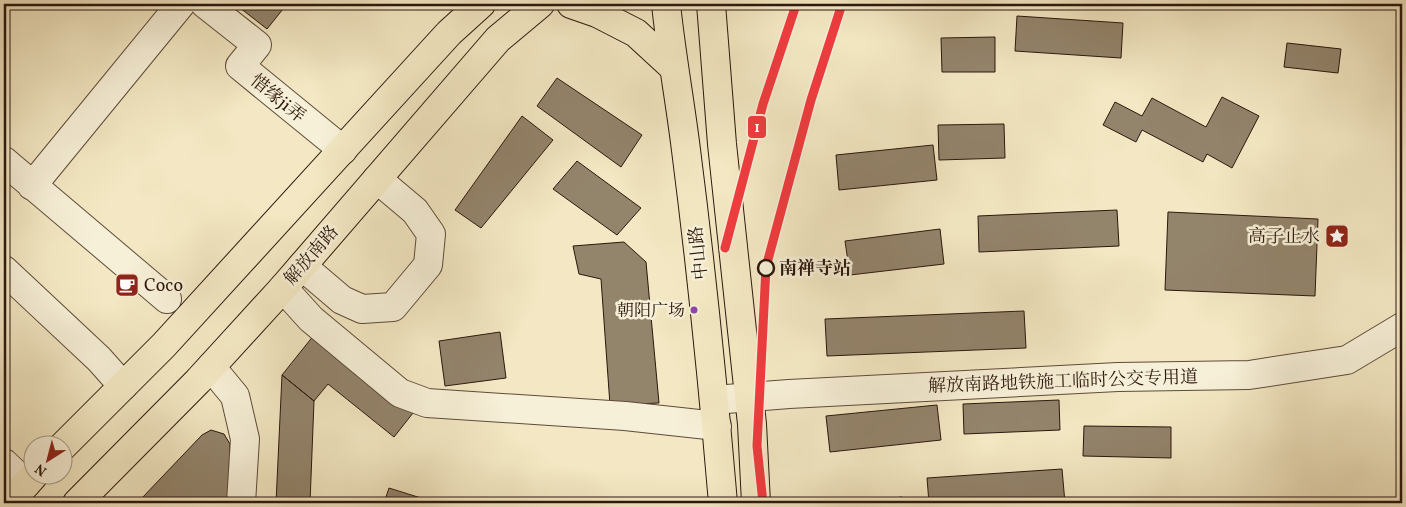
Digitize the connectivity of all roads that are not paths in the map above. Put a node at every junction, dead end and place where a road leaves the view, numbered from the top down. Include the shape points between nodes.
1 (181, 4) edge
2 (205, 4) edge
3 (481, 4) edge
4 (540, 4) edge
5 (571, 4) edge
6 (666, 4) edge
7 (711, 4) edge
8 (674, 68) junction
9 (343, 150) junction
10 (4, 161) edge
11 (377, 179) junction
12 (32, 186) junction
13 (302, 266) junction
14 (4, 270) edge
15 (283, 288) junction
16 (167, 299) dead end
17 (1402, 327) edge
18 (211, 367) junction
19 (123, 386) junction
20 (749, 397) junction
21 (714, 400) junction
22 (716, 426) junction
23 (72, 437) edge
24 (4, 463) edge
25 (23, 487) edge
26 (77, 503) edge
27 (241, 503) edge
28 (723, 503) edge
29 (756, 503) edge

1 - 12 street
2 - 9 street, 惜缘ji弄 via 258,45 240,66
3 - 9 main road via 449,33
4 - 11 main road, 解放南路 via 498,39
5 - 8 main road via 636,33
6 - 8 main road, 中山路
7 - 20 main road, 中山路 via 722,144
8 - 21 main road, 中山路
9 - 19 main road
10 - 12 street
11 - 13 main road, 解放南路
11 - 13 street via 415,212 431,234 428,266 392,307 362,309 342,300
12 - 16 street
13 - 15 main road, 解放南路
14 - 19 street via 99,359
15 - 18 main road, 解放南路
15 - 22 street via 311,319 400,393 427,403 625,416
17 - 20 street, 解放南路地铁施工临时公交专用道 via 1346,360 1249,375 1118,377
18 - 26 main road, 解放南路
18 - 27 street via 235,396 245,439
19 - 23 main road
20 - 21 street, 解放南路地铁施工临时公交专用道
20 - 29 main road, 中山路
21 - 22 main road, 中山路
22 - 28 main road, 中山路
24 - 25 street

